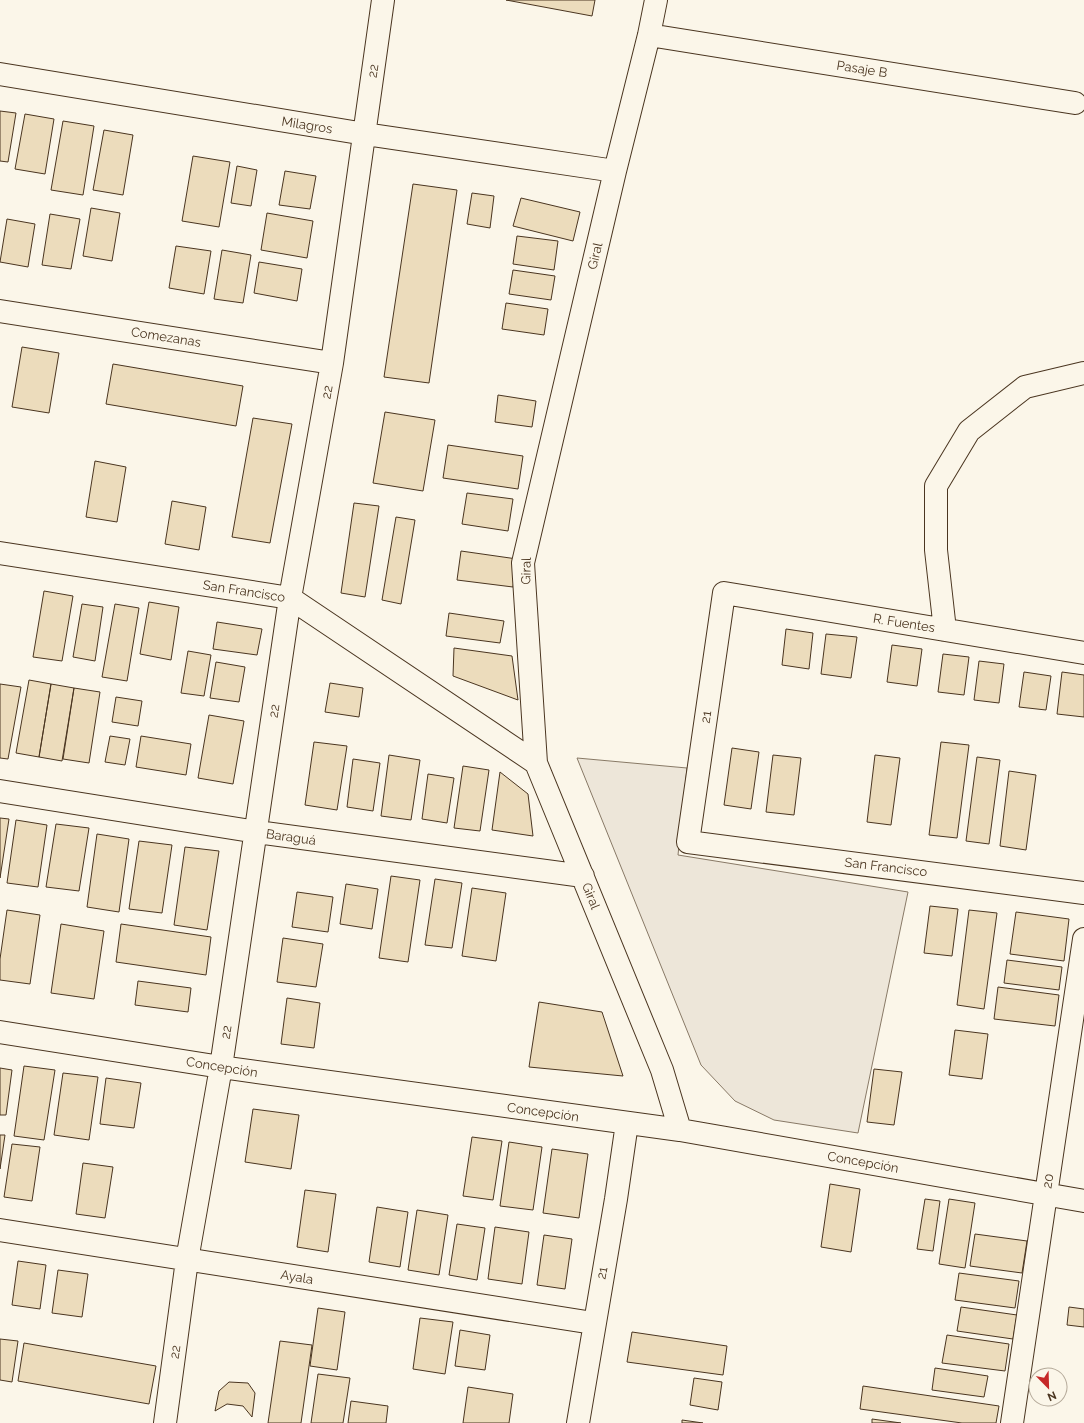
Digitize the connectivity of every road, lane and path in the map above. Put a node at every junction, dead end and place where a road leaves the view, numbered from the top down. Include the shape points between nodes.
1 (383, 0) edge
2 (656, 0) edge
3 (649, 35) junction
4 (0, 74) edge
5 (1075, 103) dead end
6 (365, 134) junction
7 (615, 171) junction
8 (0, 311) edge
9 (332, 363) junction
10 (1084, 373) edge
11 (0, 553) edge
12 (724, 593) joint
13 (290, 598) junction
14 (945, 630) junction
15 (1084, 653) edge
16 (536, 762) junction
17 (0, 791) edge
18 (257, 832) junction
19 (688, 842) joint
20 (583, 876) junction
21 (1084, 893) edge
22 (1084, 939) edge
23 (0, 1032) edge
24 (221, 1067) junction
25 (627, 1124) junction
26 (680, 1130) junction
27 (1045, 1195) junction
28 (1084, 1200) edge
29 (0, 1230) edge
30 (187, 1260) junction
31 (593, 1323) junction
32 (165, 1423) edge
33 (578, 1423) edge
34 (1012, 1423) edge

1 - 6 street, 22
2 - 3 street, Giral
3 - 5 street, Pasaje B
3 - 7 street, Giral
4 - 6 street, Milagros
6 - 7 street, Milagros
6 - 9 street, 22
7 - 16 street, Giral via 523,563
8 - 9 street, Comezanas
9 - 13 street, 22
10 - 14 street via 1024,387 969,431 936,486 936,550
11 - 13 street, San Francisco
12 - 14 street, R. Fuentes
12 - 19 street, 21
13 - 16 street, San Francisco
13 - 18 street, 22
14 - 15 street, R. Fuentes
16 - 20 street, Giral
17 - 18 street, Baraguá
18 - 20 street, Baraguá
18 - 24 street, 22
19 - 21 street, San Francisco
20 - 26 street, Giral via 662,1070
22 - 27 street, 20
23 - 24 street, Concepción
24 - 25 street, Concepción
24 - 30 street, 22
25 - 26 street, Concepción
25 - 31 street, 21
26 - 27 street, Concepción
27 - 28 street, Concepción
27 - 34 street, 20
29 - 30 street, Ayala
30 - 31 street, Ayala
30 - 32 street, 22
31 - 33 street, 21

